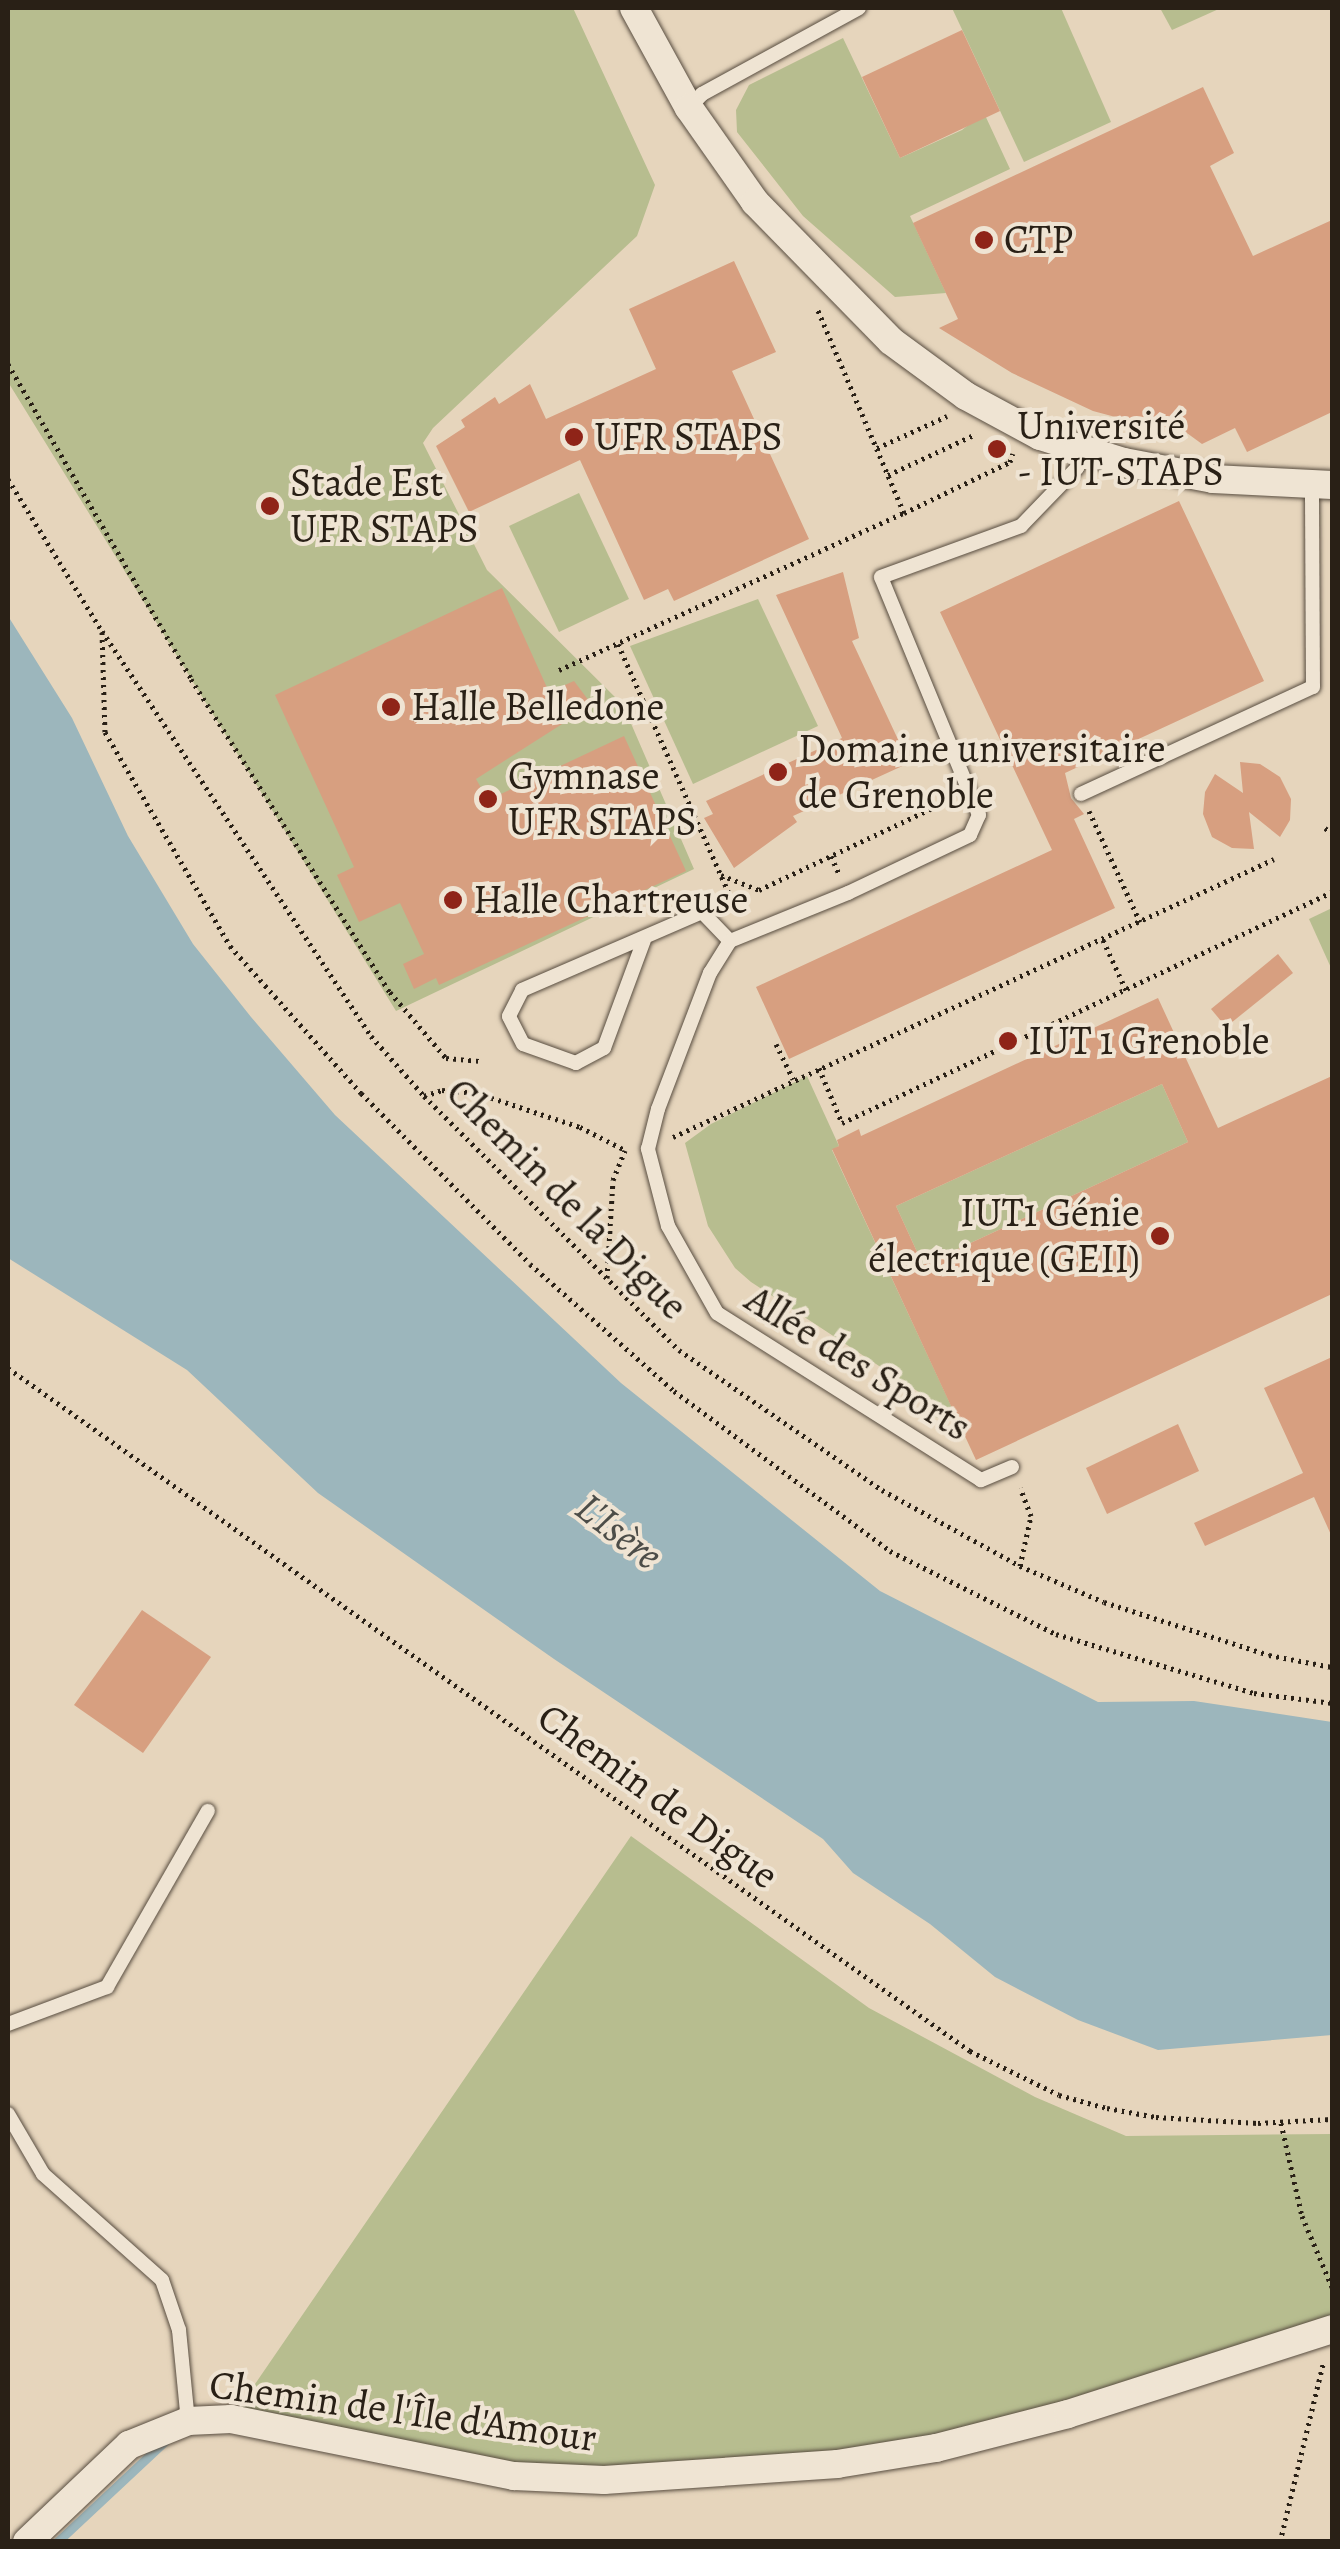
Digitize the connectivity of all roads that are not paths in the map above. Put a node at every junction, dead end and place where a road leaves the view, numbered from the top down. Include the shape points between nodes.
1 (634, 8) edge
2 (859, 8) edge
3 (689, 108) junction
4 (1084, 451) junction
5 (1322, 486) edge
6 (1081, 794) road end
7 (644, 940) junction
8 (730, 940) junction
9 (1012, 1467) road end
10 (208, 1811) dead end
11 (8, 2024) edge
12 (8, 2114) edge
13 (1331, 2329) edge
14 (188, 2421) junction
15 (27, 2542) edge

1 - 3 street
2 - 3 lane via 702,94
3 - 4 street via 755,202 892,341 1008,422
4 - 5 street via 1213,479
4 - 8 lane via 1077,468 1021,526 881,578 979,815 970,835
5 - 6 lane via 1313,687
7 - 7 lane via 522,990 509,1016 523,1044 576,1063 604,1048
7 - 8 lane via 702,912
8 - 9 lane, Allée des Sports via 703,990 658,1109 650,1155 668,1226 717,1313 981,1480
10 - 11 lane via 106,1987
12 - 14 lane via 43,2174 162,2280 179,2330
13 - 14 street, Chemin de l'Île d'Amour via 1068,2414 936,2448 836,2464 604,2480 514,2476 231,2420
14 - 15 street, Chemin de l'Île d'Amour via 129,2445

